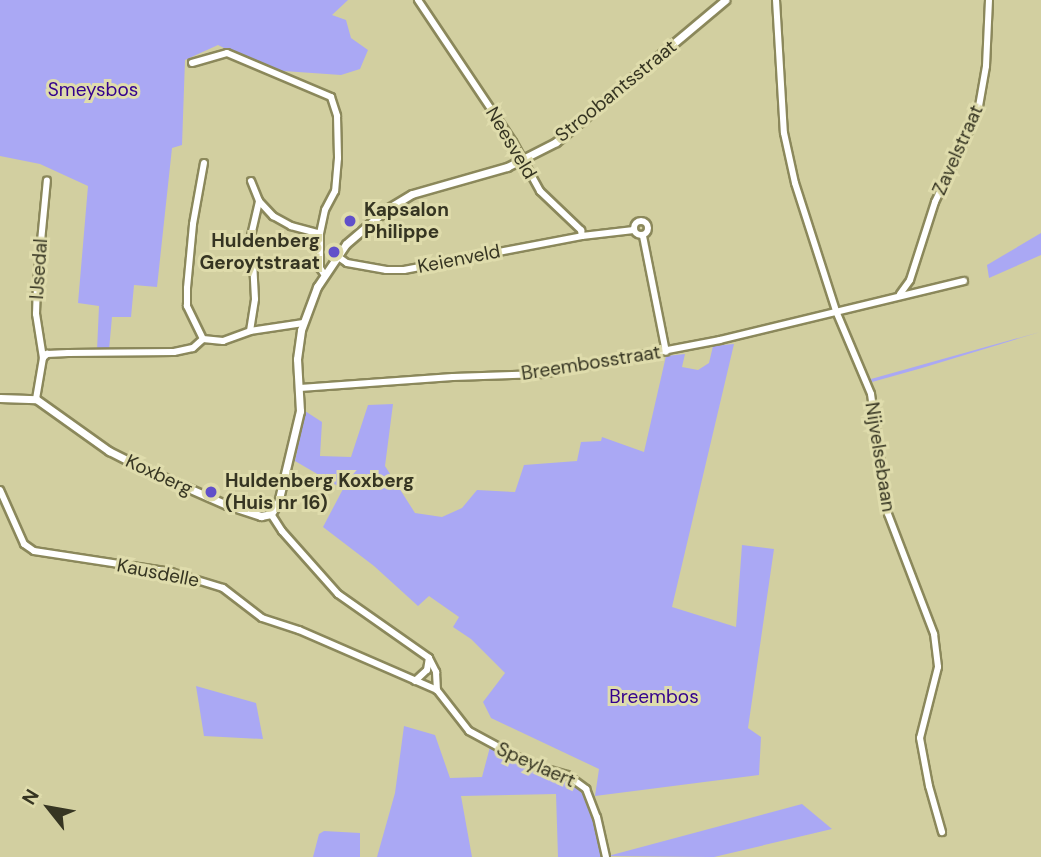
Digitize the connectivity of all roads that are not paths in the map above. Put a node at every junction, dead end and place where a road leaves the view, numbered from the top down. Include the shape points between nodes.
1 (418, 0) edge
2 (725, 0) edge
3 (776, 0) edge
4 (989, 0) edge
5 (192, 63) dead end
6 (523, 160) junction
7 (204, 163) dead end
8 (47, 180) dead end
9 (251, 181) dead end
10 (259, 201) junction
11 (255, 214) junction
12 (272, 216) junction
13 (634, 230) junction
14 (320, 234) junction
15 (251, 236) dead end
16 (582, 236) junction
17 (643, 236) junction
18 (337, 256) junction
19 (253, 266) dead end
20 (324, 274) junction
21 (964, 281) dead end
22 (900, 294) junction
23 (836, 312) junction
24 (303, 323) junction
25 (250, 331) junction
26 (203, 339) junction
27 (666, 352) junction
28 (43, 358) junction
29 (300, 388) junction
30 (0, 398) edge
31 (36, 399) junction
32 (0, 489) edge
33 (271, 514) junction
34 (429, 658) junction
35 (415, 681) junction
36 (438, 690) junction
37 (942, 832) dead end
38 (606, 857) edge

1 - 6 street, Neesveld
2 - 6 street, Stroobantsstraat via 578,126
3 - 23 street, Nijvelsebaan via 784,133
4 - 22 street, Zavelstraat via 978,112 935,202 910,280
5 - 14 street via 227,53 331,97 338,116 336,183
6 - 16 street, Neesveld via 540,191
6 - 18 street, Stroobantsstraat via 412,194 371,222
7 - 26 street via 187,288 187,306
8 - 28 street, IJsedal via 36,314
9 - 10 street
10 - 11 street
10 - 12 street
11 - 12 street
11 - 15 street
12 - 14 street
13 - 16 street
13 - 17 street
13 - 17 street via 635,223 646,223 649,229
14 - 20 street
16 - 18 street, Keienveld via 404,270 347,263
17 - 27 street
18 - 20 street, Stroobantsstraat
19 - 25 street via 255,299
20 - 24 street
21 - 22 street
22 - 23 street
23 - 27 street, Breembosstraat
23 - 37 street, Nijvelsebaan via 871,394 888,514 934,634 937,667 920,738
24 - 25 street
24 - 29 street via 297,350
25 - 26 street via 223,341
26 - 28 street via 192,348 174,352 68,353
27 - 29 street, Breembosstraat via 542,374
28 - 31 street, IJsedal
29 - 33 street via 298,425
30 - 31 street, Koxberg
31 - 33 street, Koxberg via 109,452 138,467 227,505 261,516
32 - 35 street, Kausdelle via 24,544 34,551 171,572 212,584 262,618
33 - 34 street via 338,594
34 - 35 street via 427,670
34 - 36 street, Speylaert
35 - 36 street
36 - 38 street, Speylaert via 475,736 532,765 567,775 586,789

